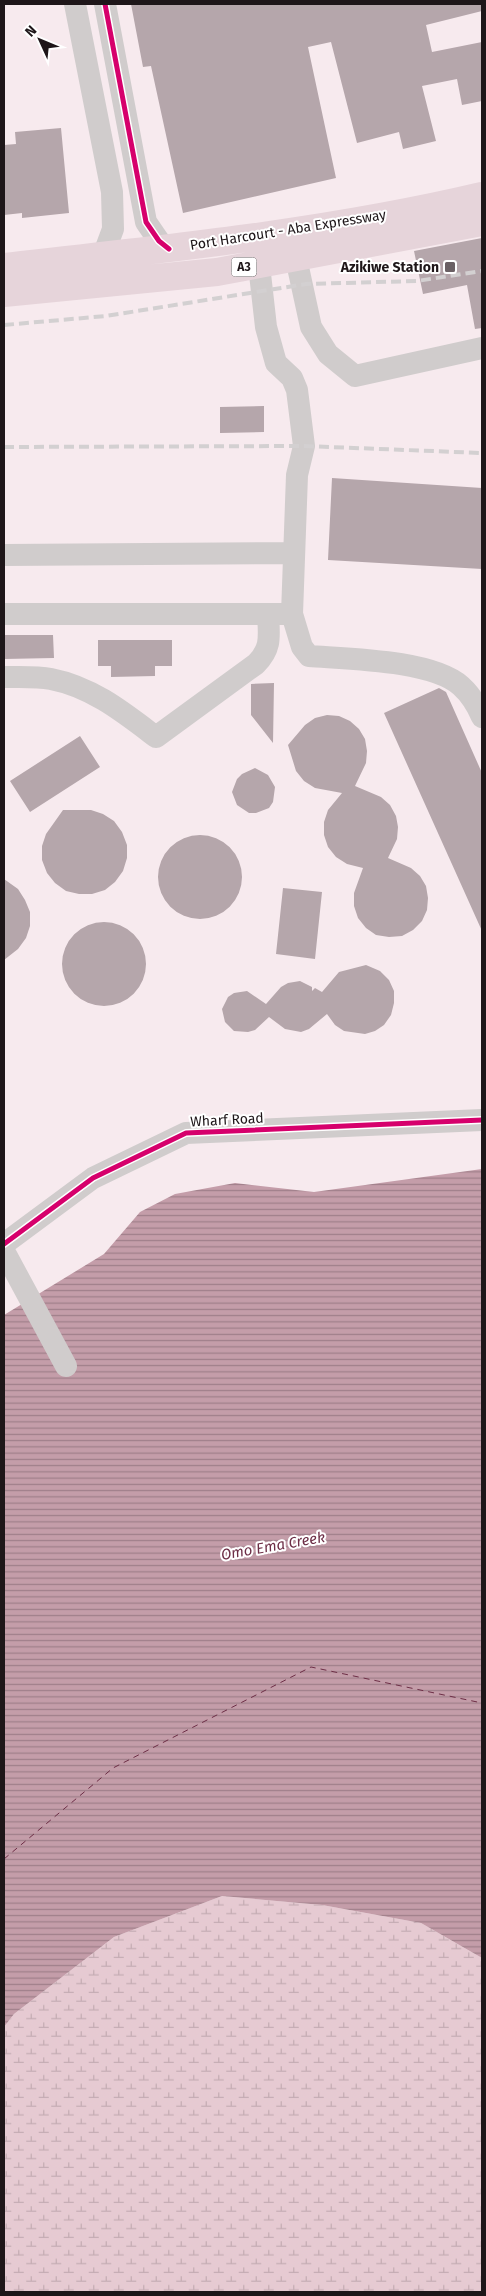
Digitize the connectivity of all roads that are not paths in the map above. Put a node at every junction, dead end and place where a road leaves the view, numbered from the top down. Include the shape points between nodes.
1 (75, 4) edge
2 (105, 4) edge
3 (482, 196) edge
4 (482, 222) edge
5 (169, 249) junction
6 (103, 256) junction
7 (296, 258) junction
8 (259, 264) junction
9 (4, 267) edge
10 (4, 293) edge
11 (482, 348) edge
12 (294, 553) junction
13 (4, 555) edge
14 (4, 614) edge
15 (268, 614) junction
16 (292, 614) junction
17 (4, 676) edge
18 (482, 717) edge
19 (482, 1120) edge
20 (4, 1244) edge
21 (4, 1251) edge
22 (66, 1366) dead end

1 - 6 street via 112,192 113,229
2 - 5 street via 146,222
3 - 5 highway, Port Harcourt - Aba Expressway / A3 via 360,220
4 - 7 highway, Port Harcourt - Aba Expressway / A3
5 - 6 highway, Port Harcourt - Aba Expressway / A3
6 - 9 highway, Port Harcourt - Aba Expressway / A3
7 - 8 highway, Port Harcourt - Aba Expressway / A3
7 - 11 street via 311,327 328,354 356,376
8 - 10 highway, Port Harcourt - Aba Expressway / A3 via 187,275
8 - 12 street via 266,327 276,363 292,378 297,390 304,446 297,475
12 - 13 street
12 - 16 street
14 - 15 street
15 - 16 street
15 - 17 street via 266,654 156,737 108,700 77,686 49,678
16 - 18 street via 302,647 309,656 411,666 443,674 474,698
19 - 20 street, Wharf Road via 186,1133 94,1178
21 - 22 street

